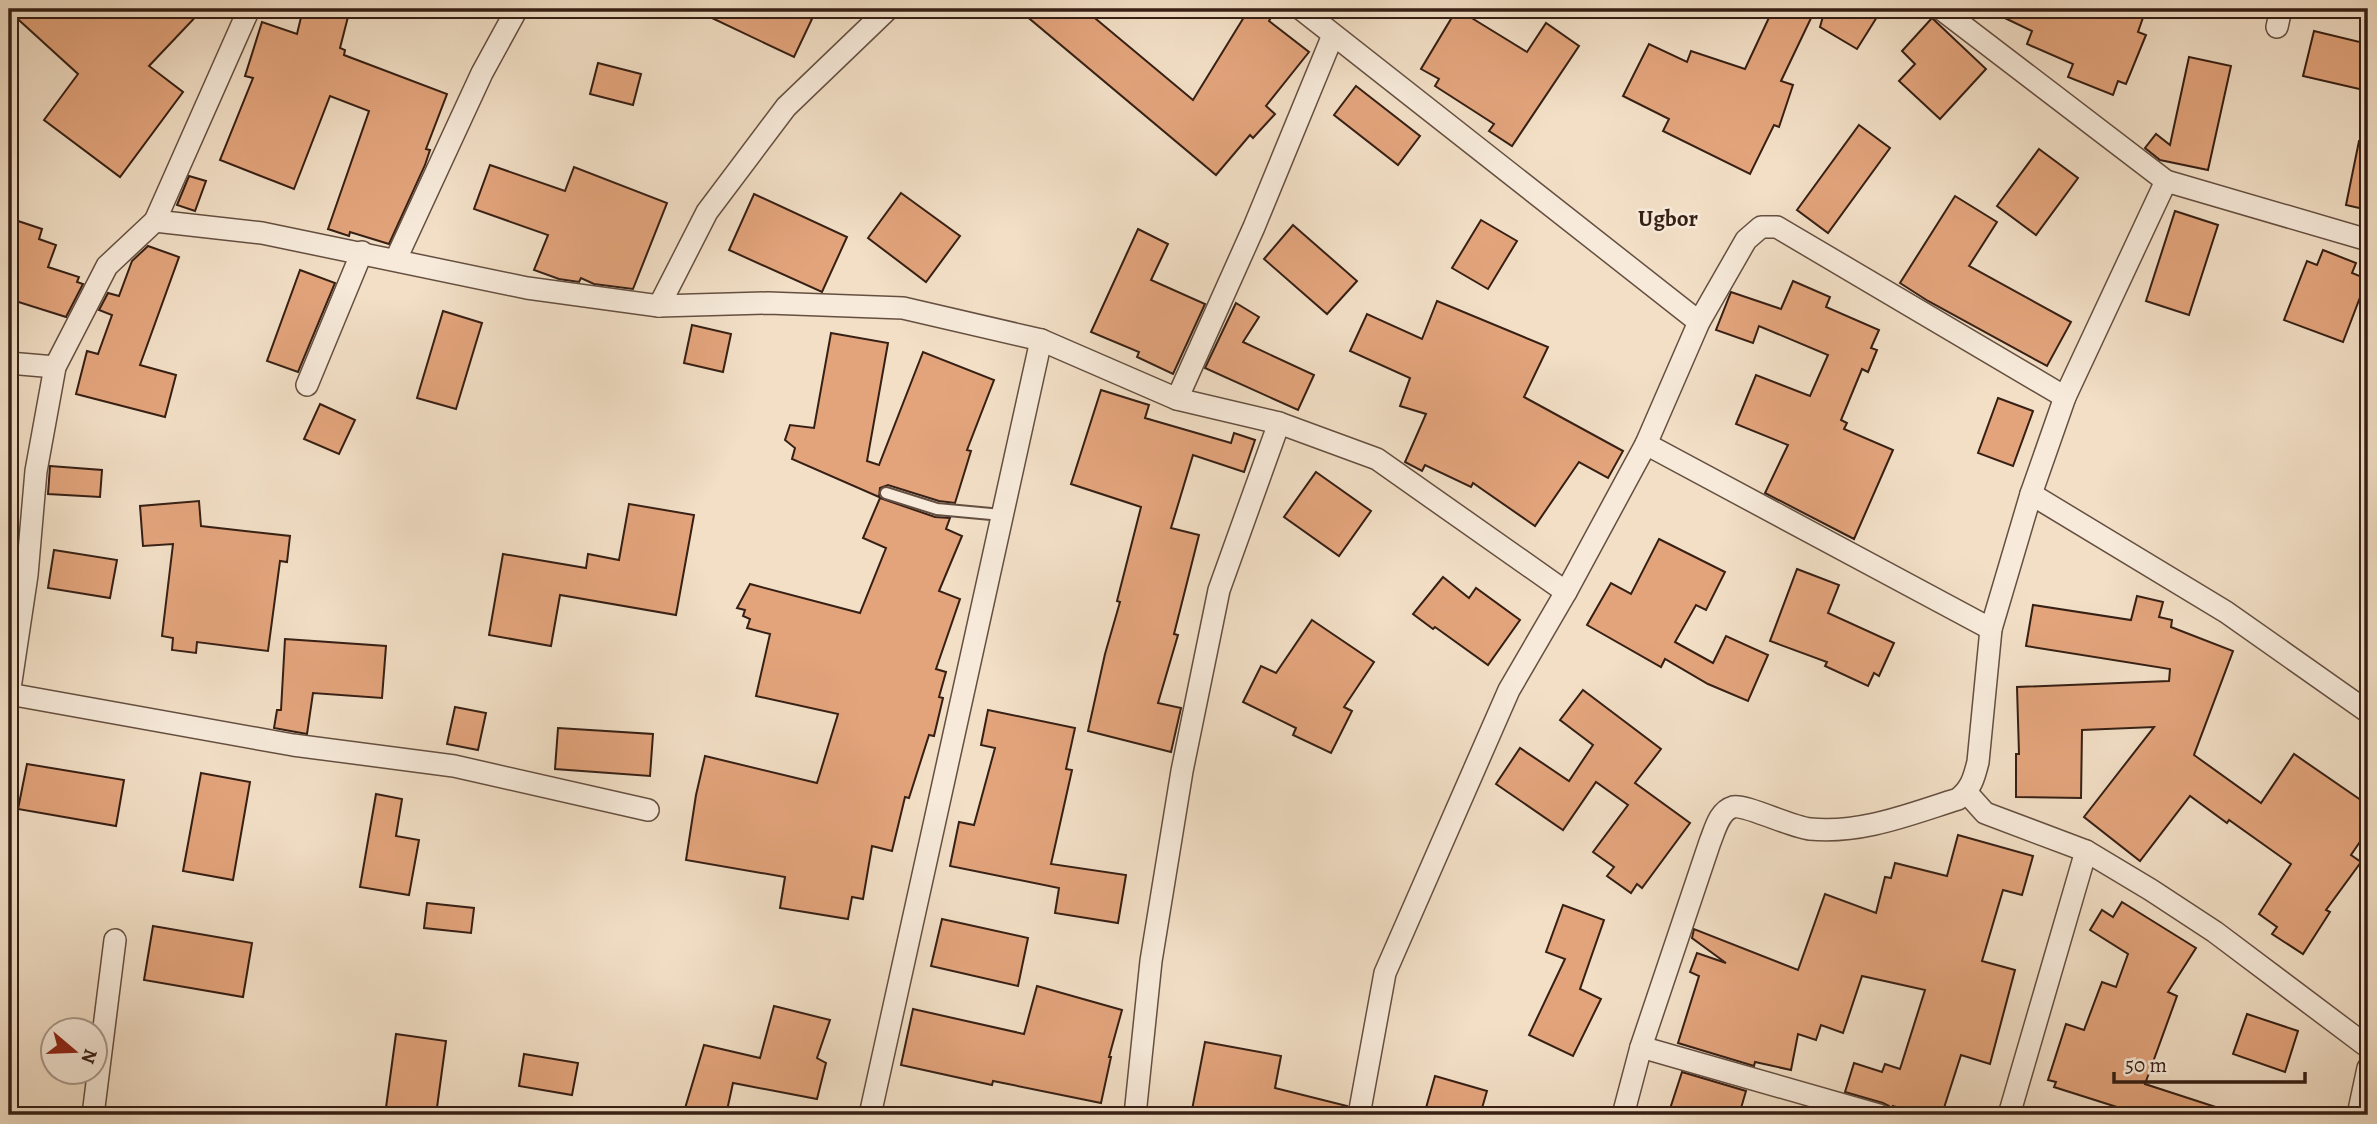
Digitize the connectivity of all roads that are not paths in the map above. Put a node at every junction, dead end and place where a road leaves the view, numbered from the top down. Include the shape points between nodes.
1 (249, 9) edge
2 (517, 9) edge
3 (888, 9) edge
4 (1301, 9) edge
5 (1941, 9) edge
6 (1333, 35) junction
7 (2166, 181) junction
8 (155, 221) junction
9 (2368, 240) edge
10 (362, 253) junction
11 (396, 259) junction
12 (659, 306) junction
13 (1699, 321) junction
14 (1041, 340) junction
15 (9, 363) edge
16 (55, 368) junction
17 (307, 385) dead end
18 (2065, 397) junction
19 (1177, 399) junction
20 (1279, 423) junction
21 (1646, 444) junction
22 (886, 493) dead end
23 (2031, 494) junction
24 (1002, 515) junction
25 (1566, 592) junction
26 (1991, 629) junction
27 (9, 694) edge
28 (2368, 712) edge
29 (1967, 793) junction
30 (648, 810) dead end
31 (2086, 851) junction
32 (115, 940) dead end
33 (2368, 1046) edge
34 (1641, 1047) junction
35 (2368, 1068) edge
36 (93, 1115) edge
37 (870, 1115) edge
38 (1135, 1115) edge
39 (1359, 1115) edge
40 (1623, 1115) edge
41 (1879, 1115) edge
42 (2009, 1115) edge
43 (2358, 1115) edge

1 - 8 street
2 - 11 street via 482,73
3 - 12 street via 786,107 707,212
4 - 6 street
5 - 7 street
6 - 13 street
6 - 19 street
7 - 9 street
7 - 18 street
8 - 10 street via 262,233
8 - 16 street via 107,266
10 - 11 street
10 - 17 street
11 - 12 street via 527,288
12 - 14 street via 768,303 903,308
13 - 18 street via 1746,240 1761,227 1777,227
13 - 21 street
14 - 19 street
14 - 24 street
15 - 16 street
16 - 27 street via 36,471 27,575
18 - 23 street
19 - 20 street
20 - 25 street via 1377,459
20 - 38 street via 1219,590 1182,771 1153,948
21 - 25 street
21 - 26 street
22 - 24 lane via 937,509
23 - 26 street
23 - 28 street via 2226,612
24 - 37 street
25 - 39 street via 1509,690 1385,973
26 - 29 street via 1978,762
27 - 30 street via 293,745 454,766
29 - 31 street via 1985,813
29 - 34 street via 1875,825 1835,831 1779,822 1744,807 1724,811
31 - 33 street via 2215,932
31 - 42 street
32 - 36 street
34 - 40 street
34 - 41 street
35 - 43 street

